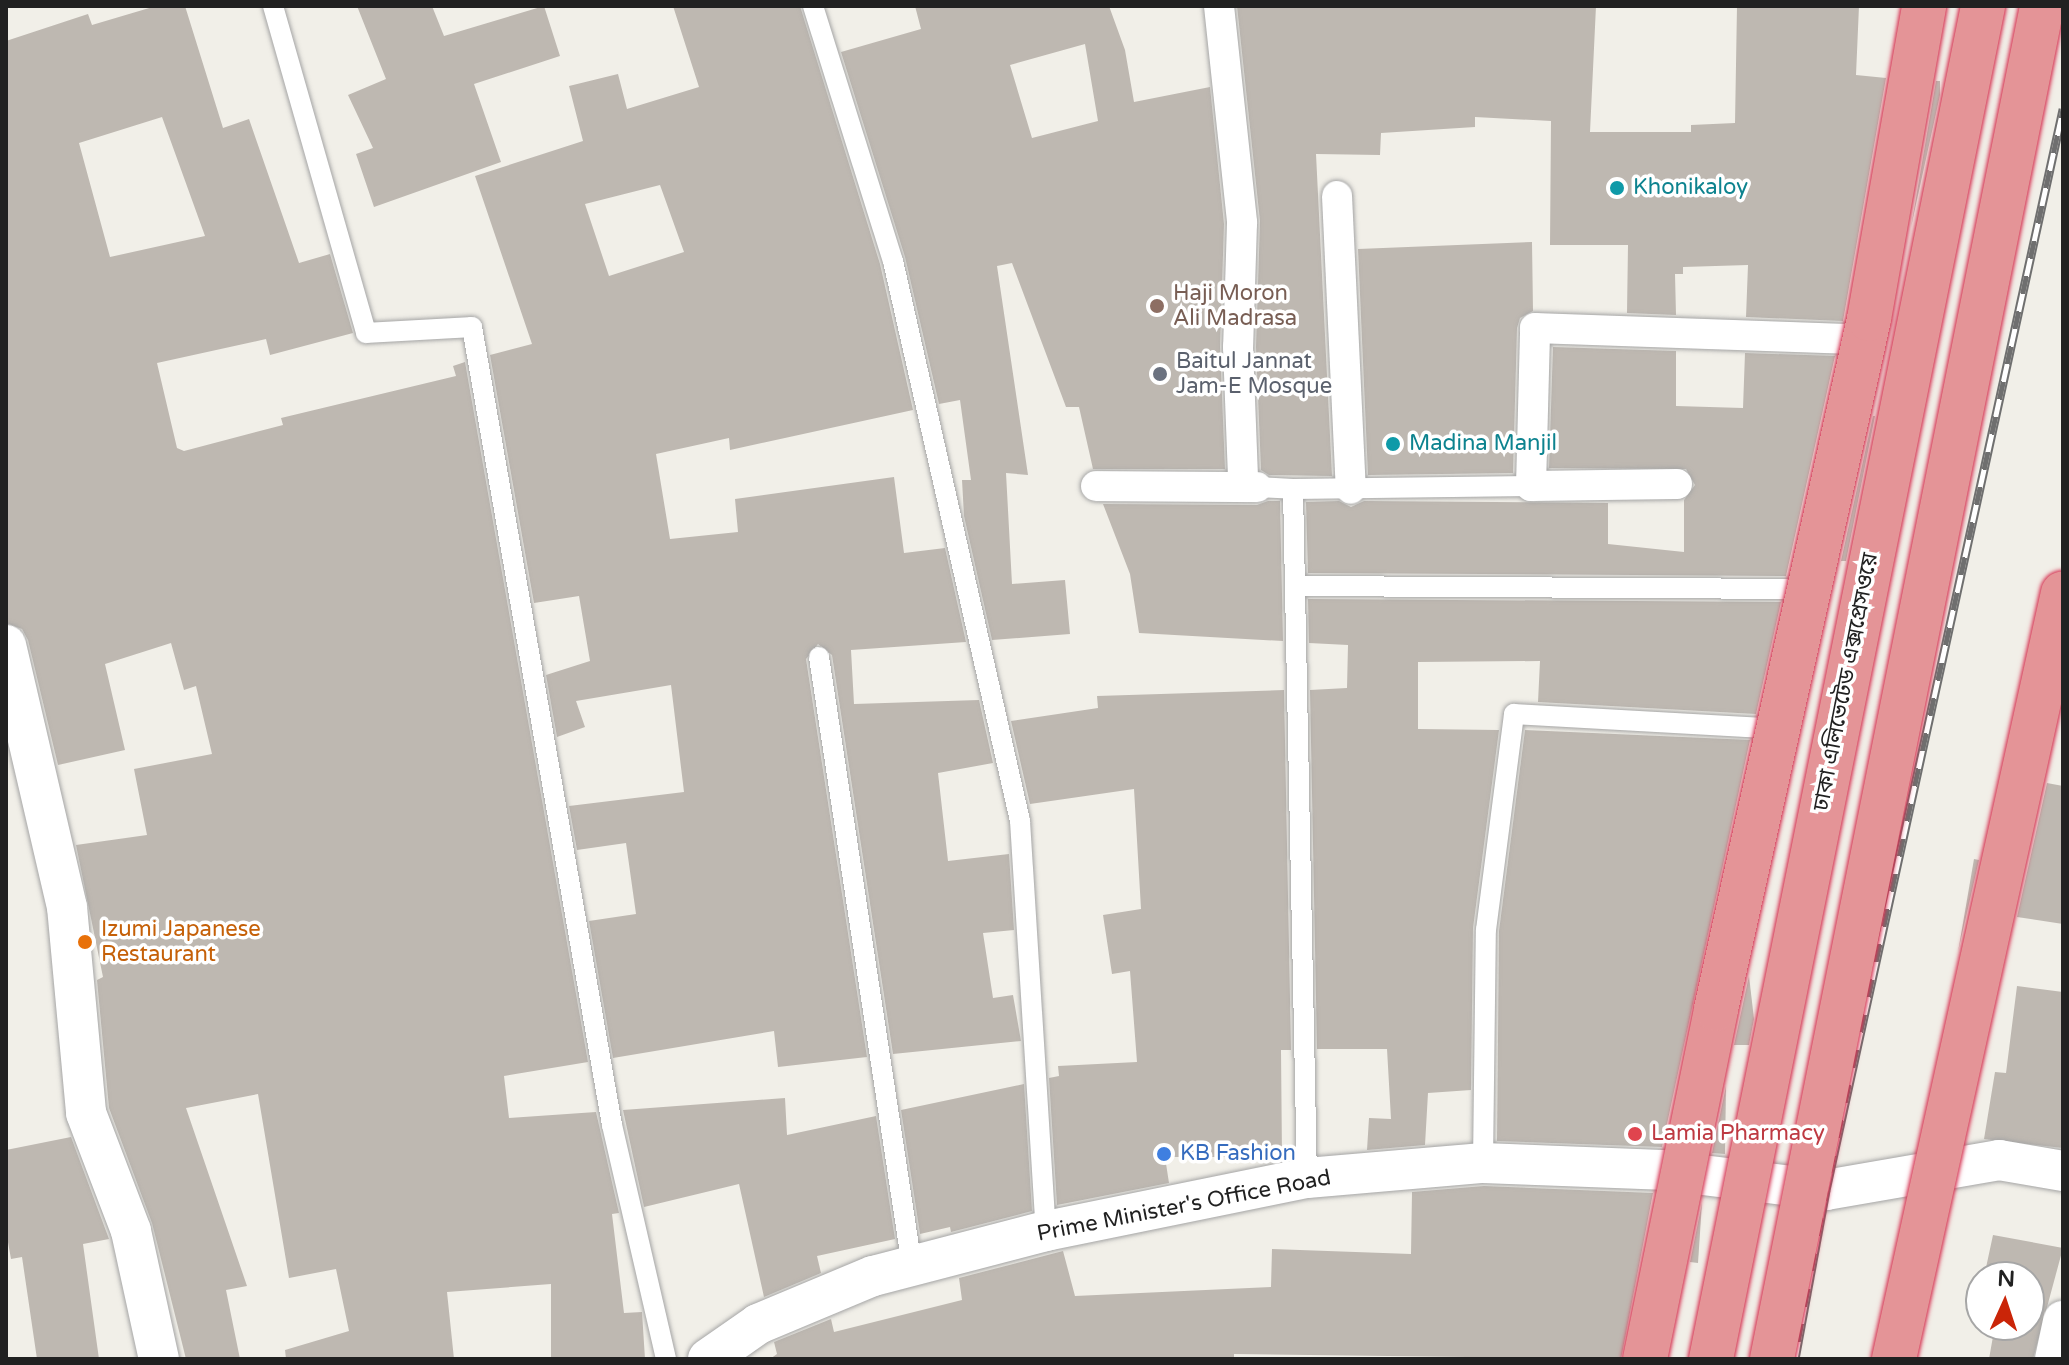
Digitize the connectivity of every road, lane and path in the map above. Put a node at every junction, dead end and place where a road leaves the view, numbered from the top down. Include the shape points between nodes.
1 (273, 6) edge
2 (813, 6) edge
3 (1219, 6) edge
4 (1924, 6) edge
5 (1983, 6) edge
6 (1990, 6) edge
7 (2042, 6) edge
8 (1337, 196) dead end
9 (1853, 339) dead end
10 (1250, 481) junction
11 (1677, 484) dead end
12 (1096, 486) dead end
13 (1531, 486) junction
14 (1293, 489) junction
15 (1351, 489) junction
16 (1299, 586) junction
17 (1803, 589) dead end
18 (2063, 593) edge
19 (6, 645) edge
20 (819, 657) dead end
21 (1768, 728) dead end
22 (1483, 1163) junction
23 (2063, 1171) edge
24 (1307, 1178) junction
25 (1749, 1179) junction
26 (1046, 1231) junction
27 (912, 1266) junction
28 (2063, 1321) edge
29 (159, 1359) edge
30 (666, 1359) edge
31 (708, 1359) edge
32 (1645, 1359) edge
33 (1710, 1359) edge
34 (1772, 1359) edge
35 (1894, 1359) edge
36 (2055, 1359) edge

1 - 30 lane via 366,333 472,327 612,1125
2 - 26 lane via 893,261 1020,821
3 - 10 street via 1241,215 1238,347
4 - 32 highway, bridge via 1869,319 1709,1040
5 - 33 highway, ঢাকা এলিভেটেড এক্সপ্রেসওয়ে, bridge
6 - 25 street via 1962,165
7 - 34 highway, bridge
8 - 15 street
9 - 13 street via 1535,328
10 - 12 street
10 - 14 lane
11 - 13 street
13 - 15 lane
14 - 15 lane
14 - 16 lane
16 - 17 lane
16 - 24 lane
18 - 35 highway, bridge
19 - 29 street via 67,907 86,1113 131,1231
20 - 27 lane
21 - 22 lane via 1514,714 1486,930
22 - 24 street, Prime Minister's Office Road
22 - 25 street, Prime Minister's Office Road
23 - 25 street, Prime Minister's Office Road via 1999,1160 1826,1190
24 - 26 street, Prime Minister's Office Road
25 - 33 street
26 - 27 street, Prime Minister's Office Road
27 - 31 street, Prime Minister's Office Road via 873,1276 758,1324
28 - 36 street

